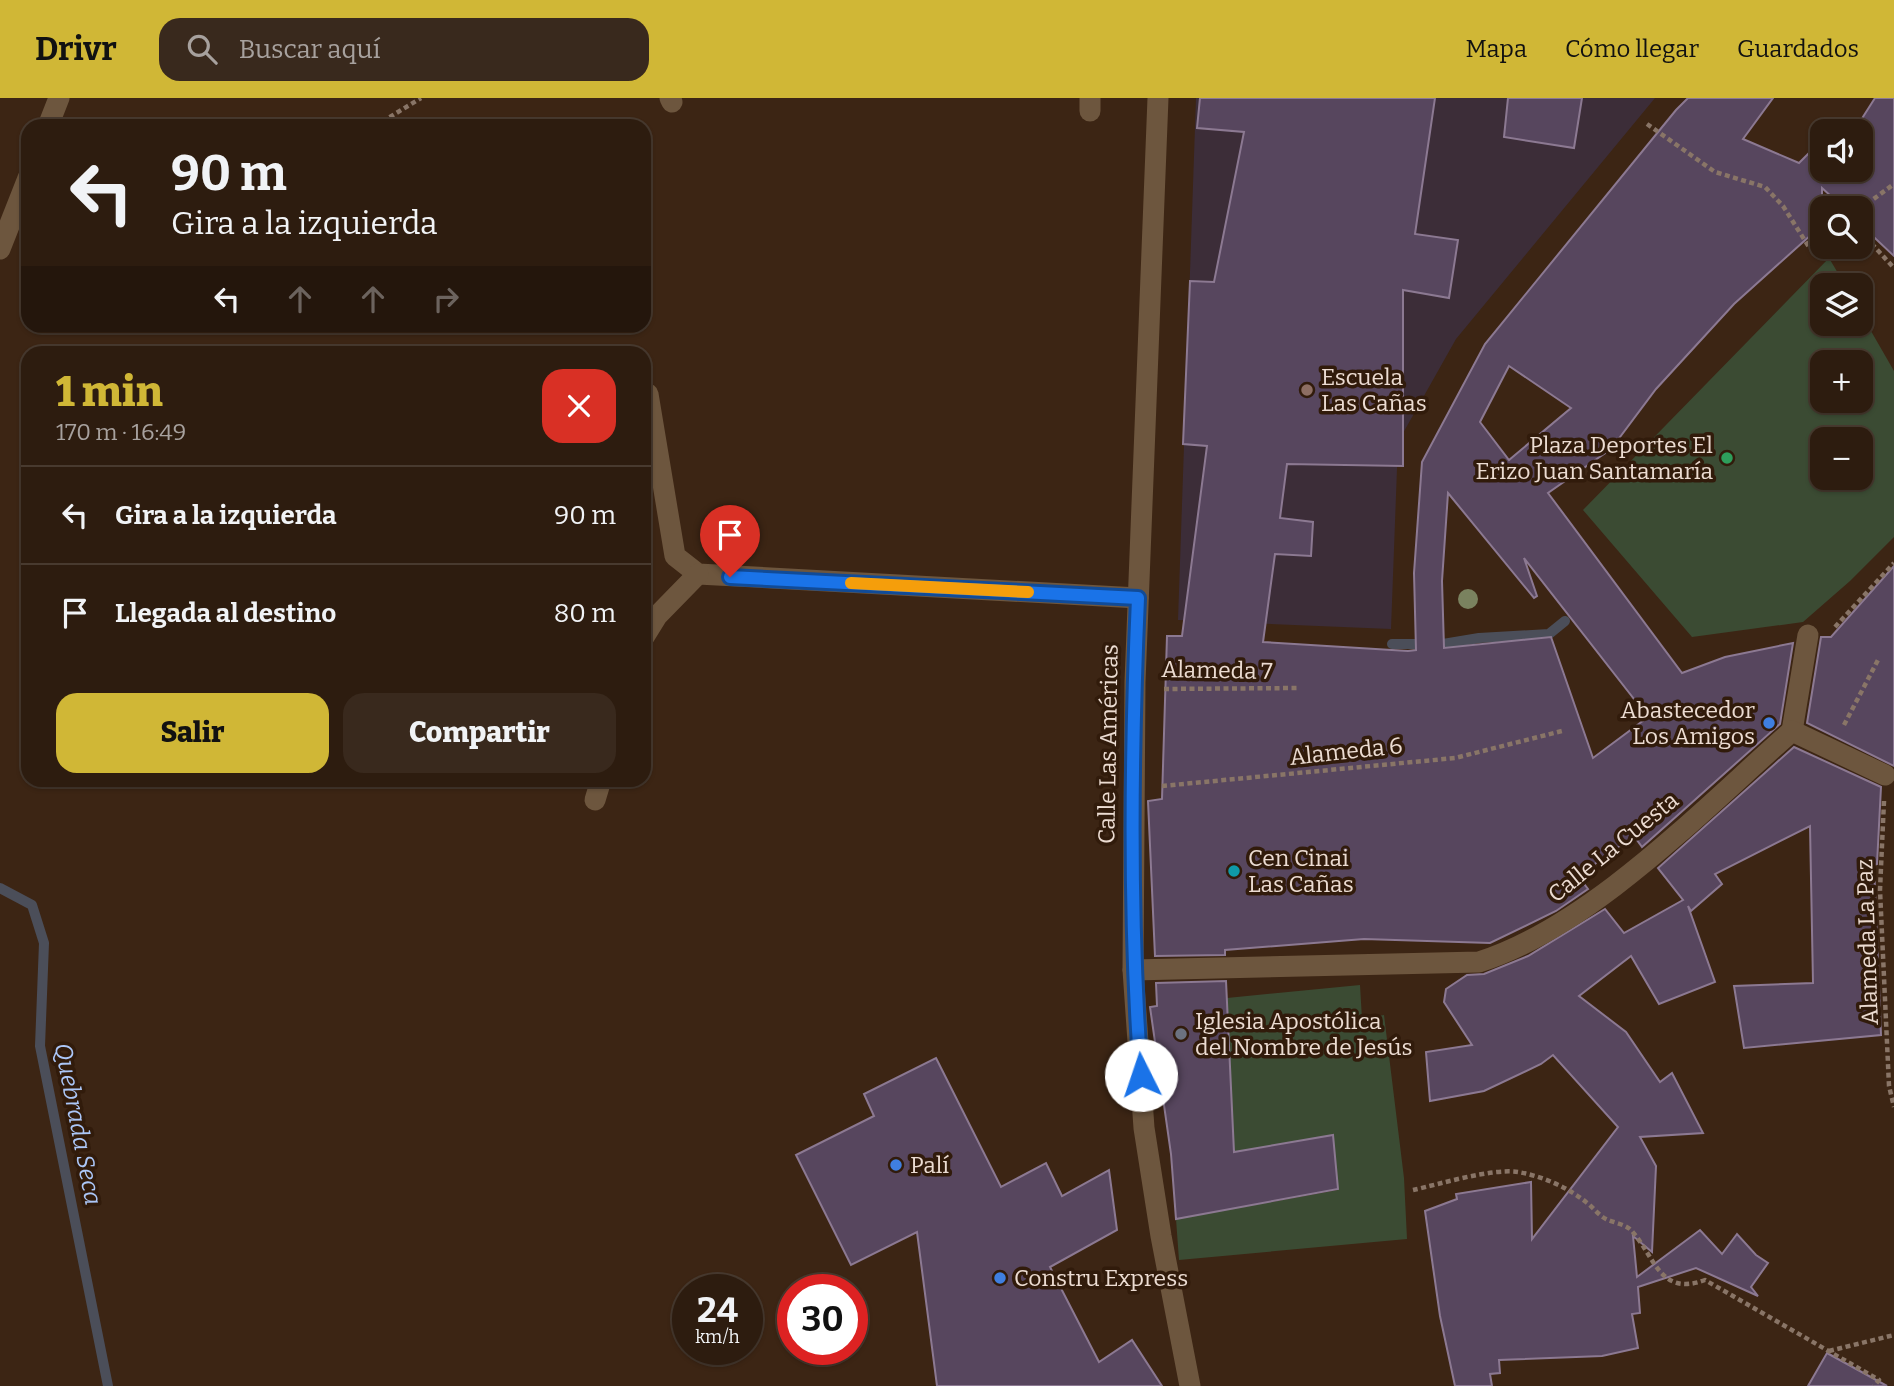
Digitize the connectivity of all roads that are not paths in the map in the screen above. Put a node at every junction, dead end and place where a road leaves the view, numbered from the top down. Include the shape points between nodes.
1 (59, 98) edge
2 (1158, 98) edge
3 (51, 119) edge
4 (21, 196) edge
5 (0, 249) edge
6 (651, 412) edge
7 (698, 574) junction
8 (1138, 598) junction
9 (651, 626) edge
10 (1808, 635) dead end
11 (1792, 731) junction
12 (1885, 775) road end
13 (1133, 970) junction
14 (1189, 1386) edge

1 - 3 street
2 - 8 street, Calle Las Américas
4 - 5 street
6 - 7 street via 675,556
7 - 8 street
7 - 9 street
8 - 13 street, Calle Las Américas via 1132,776
10 - 11 street
11 - 12 street
11 - 13 street, Calle La Cuesta via 1615,886 1513,951 1450,965
13 - 14 street, Calle Las Américas via 1144,1128

